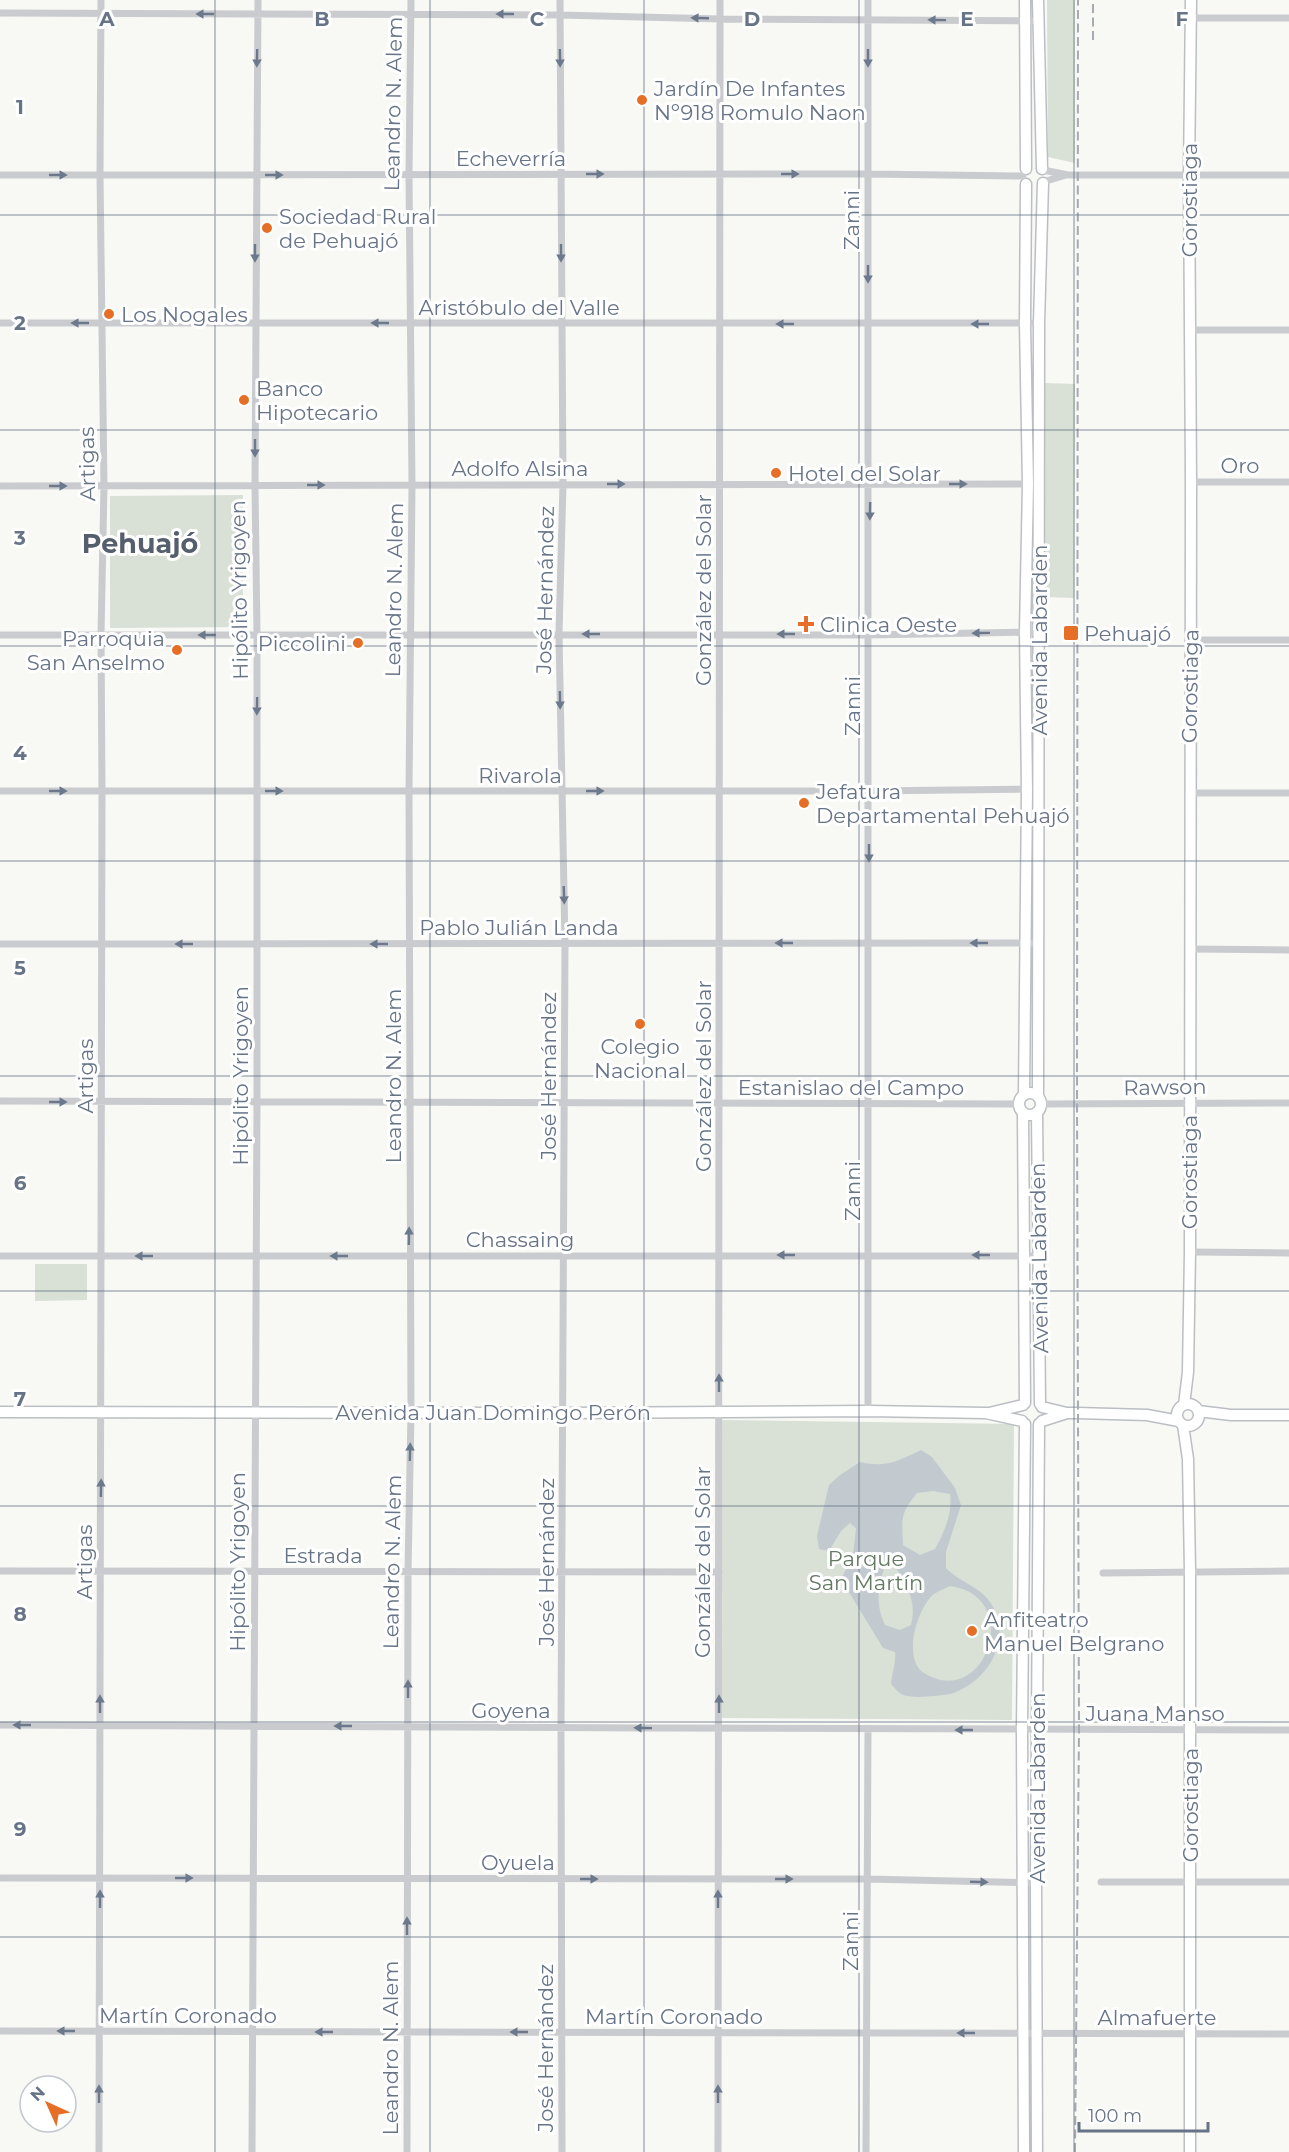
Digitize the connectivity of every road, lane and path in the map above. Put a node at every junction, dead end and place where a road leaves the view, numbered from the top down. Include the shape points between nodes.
1 (101, 0) edge
2 (258, 0) edge
3 (411, 0) edge
4 (560, 0) edge
5 (720, 0) edge
6 (868, 0) edge
7 (1025, 0) edge
8 (1038, 0) edge
9 (1191, 0) edge
10 (0, 13) edge
11 (100, 13) junction
12 (258, 14) junction
13 (411, 14) junction
14 (560, 15) junction
15 (1191, 18) junction
16 (1289, 18) edge
17 (720, 19) junction
18 (868, 19) junction
19 (1026, 21) junction
20 (1038, 21) junction
21 (1042, 170) junction
22 (562, 174) junction
23 (720, 174) junction
24 (868, 174) junction
25 (0, 175) edge
26 (100, 175) junction
27 (255, 175) junction
28 (409, 175) junction
29 (1068, 175) junction
30 (1189, 175) junction
31 (1289, 175) edge
32 (1025, 176) junction
33 (1043, 182) junction
34 (0, 323) edge
35 (101, 323) junction
36 (255, 323) junction
37 (1039, 323) junction
38 (409, 324) junction
39 (561, 324) junction
40 (720, 324) junction
41 (868, 324) junction
42 (1025, 324) junction
43 (1189, 330) junction
44 (1289, 330) edge
45 (1191, 482) junction
46 (1289, 482) edge
47 (563, 484) junction
48 (720, 484) junction
49 (870, 484) junction
50 (1028, 484) junction
51 (255, 485) junction
52 (412, 485) junction
53 (1040, 485) junction
54 (0, 486) edge
55 (104, 486) junction
56 (1025, 632) junction
57 (1039, 632) junction
58 (410, 634) junction
59 (559, 634) junction
60 (720, 634) junction
61 (0, 635) edge
62 (101, 635) junction
63 (257, 635) junction
64 (868, 635) junction
65 (1191, 640) junction
66 (1289, 640) edge
67 (1039, 789) junction
68 (1026, 790) junction
69 (0, 791) edge
70 (102, 791) junction
71 (256, 791) junction
72 (409, 791) junction
73 (561, 791) junction
74 (719, 791) junction
75 (868, 791) junction
76 (1189, 793) junction
77 (1289, 793) edge
78 (565, 943) junction
79 (719, 943) junction
80 (869, 943) junction
81 (1025, 943) junction
82 (1038, 943) junction
83 (0, 944) edge
84 (102, 944) junction
85 (256, 944) junction
86 (409, 944) junction
87 (1190, 949) junction
88 (1289, 950) edge
89 (0, 1101) edge
90 (101, 1102) junction
91 (257, 1102) junction
92 (411, 1103) junction
93 (565, 1103) junction
94 (869, 1103) junction
95 (1189, 1103) junction
96 (1289, 1103) edge
97 (719, 1104) junction
98 (1022, 1104) junction
99 (1039, 1104) junction
100 (1190, 1252) junction
101 (1289, 1252) edge
102 (563, 1255) junction
103 (719, 1255) junction
104 (868, 1255) junction
105 (0, 1256) edge
106 (102, 1256) junction
107 (255, 1256) junction
108 (409, 1256) junction
109 (1025, 1256) junction
110 (1040, 1256) junction
111 (1024, 1404) junction
112 (1041, 1405) junction
113 (719, 1411) junction
114 (868, 1411) junction
115 (0, 1412) edge
116 (101, 1412) junction
117 (255, 1412) junction
118 (411, 1412) junction
119 (563, 1413) junction
120 (986, 1413) junction
121 (1067, 1413) junction
122 (1289, 1414) edge
123 (1188, 1416) junction
124 (1041, 1422) junction
125 (1023, 1423) junction
126 (0, 1571) edge
127 (100, 1571) junction
128 (253, 1571) junction
129 (1190, 1571) junction
130 (1289, 1571) edge
131 (408, 1572) junction
132 (563, 1572) junction
133 (719, 1572) junction
134 (1103, 1573) dead end
135 (0, 1725) edge
136 (100, 1726) junction
137 (253, 1726) junction
138 (408, 1726) junction
139 (561, 1727) junction
140 (719, 1729) junction
141 (868, 1730) junction
142 (1037, 1730) junction
143 (1190, 1730) junction
144 (1289, 1730) edge
145 (1022, 1731) junction
146 (0, 1878) edge
147 (100, 1878) junction
148 (252, 1878) junction
149 (407, 1879) junction
150 (562, 1879) junction
151 (718, 1879) junction
152 (867, 1879) junction
153 (1101, 1882) dead end
154 (1289, 1882) edge
155 (1024, 1883) junction
156 (1036, 1883) junction
157 (1190, 1883) junction
158 (0, 2031) edge
159 (99, 2031) junction
160 (252, 2032) junction
161 (407, 2032) junction
162 (561, 2032) junction
163 (718, 2032) junction
164 (866, 2033) junction
165 (1024, 2033) junction
166 (1036, 2033) junction
167 (1190, 2033) junction
168 (1289, 2034) edge
169 (99, 2152) edge
170 (252, 2152) edge
171 (406, 2152) edge
172 (562, 2152) edge
173 (718, 2152) edge
174 (866, 2152) edge
175 (1024, 2152) edge
176 (1037, 2152) edge
177 (1190, 2152) edge

1 - 11 street, Artigas
2 - 12 street, Hipólito Yrigoyen
3 - 13 street, Leandro N. Alem
4 - 14 street, José Hernández
5 - 17 street, González del Solar
6 - 18 street, Zanni
7 - 19 main road, Avenida Labarden
8 - 20 main road
9 - 15 main road, Gorostiaga
10 - 11 street
12 -> 11 street
11 - 26 street, Artigas
12 - 13 street
12 -> 27 street, Hipólito Yrigoyen
14 -> 13 street
13 - 28 street, Leandro N. Alem
17 -> 14 street
14 -> 22 street, José Hernández
15 - 16 street
15 - 30 main road, Gorostiaga
17 - 18 street
17 - 23 street, González del Solar
19 -> 18 street
18 -> 24 street, Zanni
19 - 20 street
19 - 32 main road, Avenida Labarden
20 - 21 main road
21 - 29 street
21 - 32 main road via 1034,165
21 - 33 main road
22 -> 23 street, Echeverría
22 - 28 street, Echeverría
22 -> 39 street, José Hernández
23 -> 24 street, Echeverría
23 - 40 street, González del Solar
24 - 32 street, Echeverría
24 -> 41 street, Zanni
25 -> 26 street, Echeverría
26 - 27 street, Echeverría
26 - 35 street, Artigas
27 -> 28 street, Echeverría
27 -> 36 street, Hipólito Yrigoyen
28 - 38 street, Leandro N. Alem
29 - 30 street
29 - 33 street
30 - 31 street
30 - 43 main road, Gorostiaga
32 - 33 main road via 1035,187
32 - 42 main road, Avenida Labarden
33 - 37 main road, Avenida Labarden
35 -> 34 street, Aristóbulo del Valle
35 - 36 street, Aristóbulo del Valle
35 - 55 street, Artigas
38 -> 36 street, Aristóbulo del Valle
36 -> 51 street, Hipólito Yrigoyen
37 - 42 street, Aristóbulo del Valle
37 - 53 main road, Avenida Labarden
38 - 39 street, Aristóbulo del Valle
38 - 52 street, Leandro N. Alem
39 - 40 street, Aristóbulo del Valle
39 - 47 street, José Hernández
41 -> 40 street, Aristóbulo del Valle
40 - 48 street, González del Solar
42 -> 41 street, Aristóbulo del Valle
41 - 49 street, Zanni
42 - 50 main road, Avenida Labarden
43 - 44 street
43 - 45 main road, Gorostiaga
45 - 46 street, Oro
45 - 65 main road, Gorostiaga
47 -> 48 street, Adolfo Alsina
47 - 52 street, Adolfo Alsina
47 - 59 street, José Hernández
48 - 49 street, Adolfo Alsina
48 - 60 street, González del Solar
49 -> 50 street, Adolfo Alsina
49 -> 64 street, Zanni
50 - 53 street, Adolfo Alsina
50 - 56 main road, Avenida Labarden
51 -> 52 street, Adolfo Alsina
51 - 55 street, Adolfo Alsina
51 - 63 street, Hipólito Yrigoyen
52 - 58 street, Leandro N. Alem
53 - 57 main road, Avenida Labarden
54 -> 55 street, Adolfo Alsina
55 - 62 street, Artigas
56 - 57 street
56 -> 64 street
56 - 68 main road, Avenida Labarden
57 - 67 main road, Avenida Labarden
58 - 59 street
58 - 63 street
58 - 72 street, Leandro N. Alem
60 -> 59 street
59 -> 73 street, José Hernández
64 -> 60 street
60 - 74 street, González del Solar
61 - 62 street
63 -> 62 street
62 - 70 street, Artigas
63 -> 71 street, Hipólito Yrigoyen
64 - 75 street, Zanni
65 - 66 street
65 - 76 main road, Gorostiaga
67 - 68 street, Rivarola
67 - 82 main road, Avenida Labarden
68 - 75 street, Rivarola
68 - 81 main road, Avenida Labarden
69 -> 70 street, Rivarola
70 - 71 street, Rivarola
70 - 84 street, Artigas
71 -> 72 street, Rivarola
71 - 85 street, Hipólito Yrigoyen
72 - 73 street, Rivarola
72 - 86 street, Leandro N. Alem
73 -> 74 street, Rivarola
73 -> 78 street, José Hernández
74 - 75 street, Rivarola
74 - 79 street, González del Solar
75 -> 80 street, Zanni
76 - 77 street
76 - 87 main road, Gorostiaga
78 - 79 street, Pablo Julián Landa
78 - 86 street, Pablo Julián Landa
78 - 93 street, José Hernández
80 -> 79 street, Pablo Julián Landa
79 - 97 street, González del Solar
81 -> 80 street, Pablo Julián Landa
80 - 94 street, Zanni
81 - 82 street, Pablo Julián Landa
81 - 98 main road, Avenida Labarden
82 - 99 main road, Avenida Labarden
83 - 84 street, Pablo Julián Landa
85 -> 84 street, Pablo Julián Landa
84 - 90 street, Artigas
86 -> 85 street, Pablo Julián Landa
85 - 91 street, Hipólito Yrigoyen
86 - 92 street, Leandro N. Alem
87 - 88 street
87 - 95 main road, Gorostiaga
89 -> 90 street, Estanislao del Campo
90 - 91 street, Estanislao del Campo
90 - 106 street, Artigas
91 - 92 street, Estanislao del Campo
91 - 107 street, Hipólito Yrigoyen
92 - 93 street, Estanislao del Campo
108 -> 92 street, Leandro N. Alem
93 - 97 street, Estanislao del Campo
93 - 102 street, José Hernández
94 - 97 street, Estanislao del Campo
94 - 98 street, Estanislao del Campo
94 - 104 street, Zanni
95 - 96 street, Rawson
95 - 99 street, Rawson
95 - 100 main road, Gorostiaga
97 - 103 street, González del Solar
98 - 99 main road via 1031,1093
98 - 99 main road via 1031,1115
98 - 109 main road, Avenida Labarden
99 - 110 main road, Avenida Labarden
100 - 101 street
100 - 123 main road, Gorostiaga
102 - 103 street, Chassaing
102 - 108 street, Chassaing
102 - 119 street, José Hernández
104 -> 103 street, Chassaing
113 -> 103 street, González del Solar
109 -> 104 street, Chassaing
104 - 114 street, Zanni
105 - 106 street, Chassaing
107 -> 106 street, Chassaing
106 - 116 street, Artigas
108 -> 107 street, Chassaing
107 - 117 street, Hipólito Yrigoyen
108 - 118 street, Leandro N. Alem
109 - 110 street, Chassaing
109 - 111 main road, Avenida Labarden
110 - 112 main road, Avenida Labarden
111 - 112 main road via 1032,1401
111 - 120 main road, Avenida Juan Domingo Perón
111 - 125 main road via 1019,1413
112 - 121 main road
112 - 124 main road
113 - 114 main road, Avenida Juan Domingo Perón
113 - 119 main road, Avenida Juan Domingo Perón
113 - 133 street, González del Solar
114 - 120 main road, Avenida Juan Domingo Perón
115 - 116 main road, Avenida Juan Domingo Perón
116 - 117 main road, Avenida Juan Domingo Perón
127 -> 116 street, Artigas
117 - 118 main road, Avenida Juan Domingo Perón
117 - 128 street, Hipólito Yrigoyen
118 - 119 main road, Avenida Juan Domingo Perón
131 -> 118 street, Leandro N. Alem
119 - 132 street, José Hernández
120 - 125 main road, Avenida Juan Domingo Perón
121 - 123 main road
121 - 124 main road
122 - 123 main road
123 - 129 main road, Gorostiaga
124 - 125 main road via 1033,1426
124 - 142 main road, Avenida Labarden
125 - 145 main road, Avenida Labarden
126 - 127 street, Estrada
127 - 128 street, Estrada
136 -> 127 street, Artigas
128 - 131 street, Estrada
128 - 137 street, Hipólito Yrigoyen
129 - 130 street
129 - 134 street
129 - 143 main road, Gorostiaga
131 - 132 street, Estrada
138 -> 131 street, Leandro N. Alem
132 - 133 street, Estrada
132 - 139 street, José Hernández
140 -> 133 street, González del Solar
136 -> 135 street, Goyena
136 - 137 street, Goyena
136 - 147 street, Artigas
138 -> 137 street, Goyena
137 - 148 street, Hipólito Yrigoyen
138 - 139 street, Goyena
138 - 149 street, Leandro N. Alem
140 -> 139 street, Goyena
139 - 150 street, José Hernández
140 - 141 street, Goyena
140 - 151 street, González del Solar
145 -> 141 street, Goyena
141 - 152 street, Zanni
142 - 143 street, Juana Manso
142 - 145 street, Juana Manso
142 - 156 main road, Avenida Labarden
143 - 144 street, Juana Manso
143 - 157 main road, Gorostiaga
145 - 155 main road, Avenida Labarden
146 - 147 street, Oyuela
147 -> 148 street, Oyuela
159 -> 147 street, Artigas
148 - 149 street, Oyuela
148 - 160 street, Hipólito Yrigoyen
149 - 150 street, Oyuela
161 -> 149 street, Leandro N. Alem
150 -> 151 street, Oyuela
150 - 162 street, José Hernández
151 -> 152 street, Oyuela
163 -> 151 street, González del Solar
152 -> 155 street, Oyuela
152 - 164 street, Zanni
153 - 157 street
154 - 157 street
155 - 156 street, Oyuela
155 - 165 main road, Avenida Labarden
156 - 166 main road, Avenida Labarden
157 - 167 main road, Gorostiaga
159 -> 158 street, Martín Coronado
159 - 160 street, Martín Coronado
169 -> 159 street, Artigas
161 -> 160 street, Martín Coronado
160 - 170 street, Hipólito Yrigoyen
162 -> 161 street, Martín Coronado
161 - 171 street, Leandro N. Alem
162 - 163 street, Martín Coronado
162 - 172 street, José Hernández
163 - 164 street, Martín Coronado
173 -> 163 street, González del Solar
165 -> 164 street, Martín Coronado
164 - 174 street, Zanni
165 - 166 street, Almafuerte
165 - 175 main road, Avenida Labarden
166 - 167 street, Almafuerte
166 - 176 main road, Avenida Labarden
167 - 168 street, Almafuerte
167 - 177 main road, Gorostiaga

